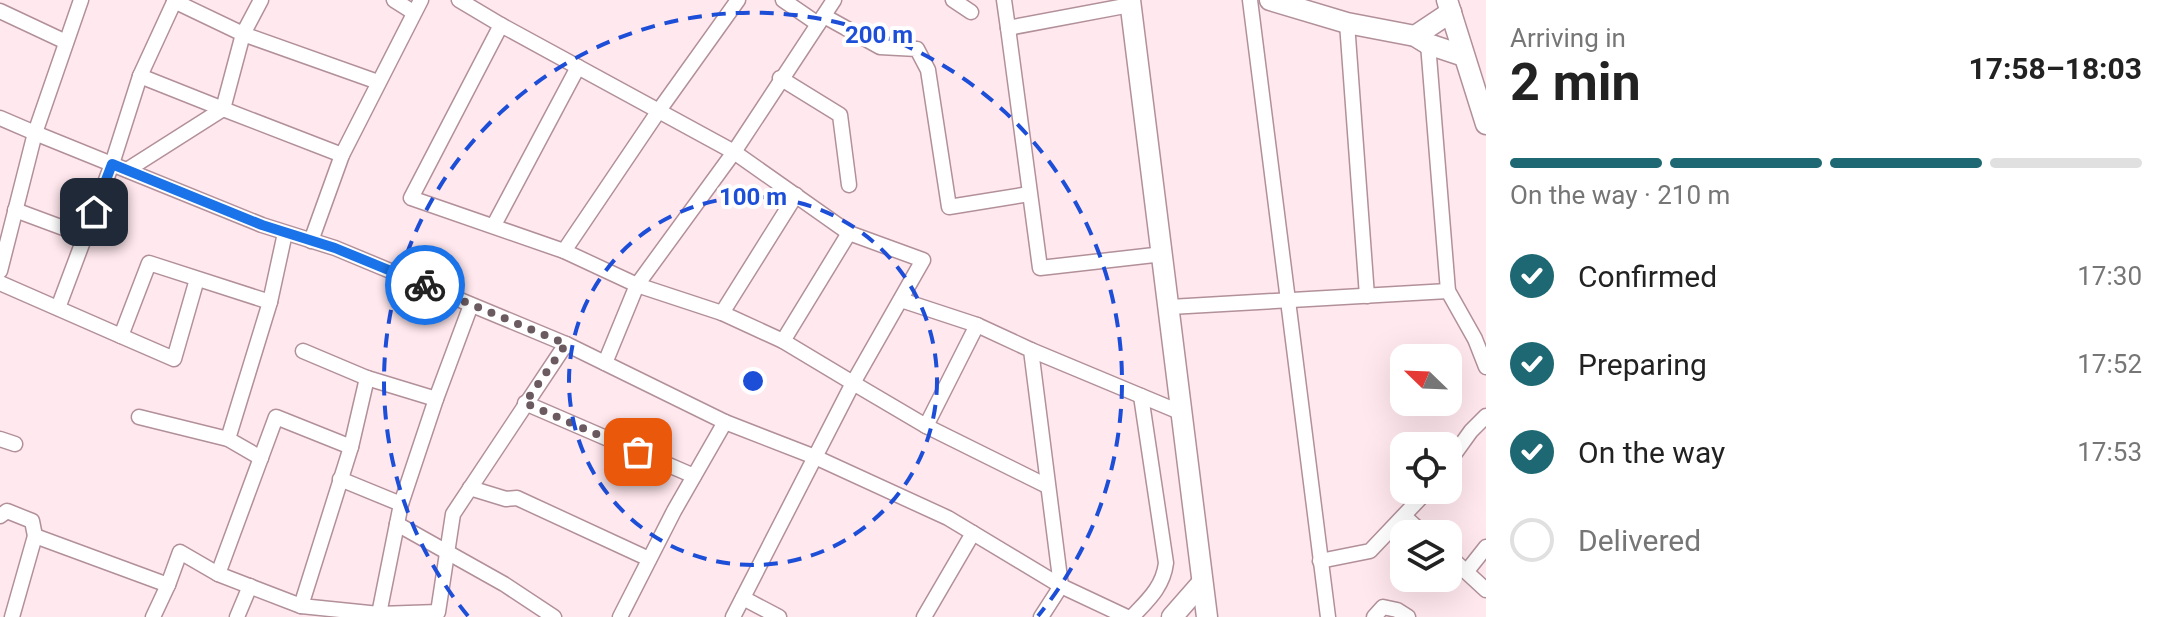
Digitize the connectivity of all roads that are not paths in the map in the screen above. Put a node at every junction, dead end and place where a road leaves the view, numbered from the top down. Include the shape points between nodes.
1 (81, 0) edge
2 (261, 0) edge
3 (394, 0) edge
4 (459, 0) edge
5 (738, 0) edge
6 (783, 0) edge
7 (834, 0) edge
8 (953, 0) edge
9 (1004, 0) edge
10 (1250, 0) edge
11 (1270, 0) edge
12 (174, 1) edge
13 (1130, 2) edge
14 (417, 6) edge
15 (1449, 6) edge
16 (0, 11) edge
17 (971, 12) dead end
18 (821, 20) junction
19 (1347, 23) junction
20 (501, 25) junction
21 (1008, 28) junction
22 (243, 34) junction
23 (1422, 40) junction
24 (66, 42) junction
25 (1464, 56) junction
26 (578, 67) junction
27 (140, 76) junction
28 (780, 78) junction
29 (378, 82) junction
30 (223, 109) junction
31 (660, 109) junction
32 (0, 118) edge
33 (1486, 124) edge
34 (35, 133) junction
35 (734, 152) junction
36 (342, 155) junction
37 (112, 164) junction
38 (127, 170) junction
39 (849, 185) dead end
40 (1029, 194) junction
41 (796, 195) junction
42 (15, 210) junction
43 (494, 225) junction
44 (285, 233) junction
45 (849, 233) junction
46 (85, 236) junction
47 (311, 241) junction
48 (564, 251) junction
49 (1163, 254) junction
50 (0, 271) edge
51 (197, 279) junction
52 (0, 283) edge
53 (637, 285) junction
54 (1448, 291) junction
55 (1367, 296) junction
56 (901, 300) junction
57 (1288, 300) junction
58 (270, 302) junction
59 (471, 305) junction
60 (1170, 307) junction
61 (58, 308) junction
62 (722, 313) junction
63 (977, 325) junction
64 (121, 336) junction
65 (783, 341) junction
66 (566, 344) junction
67 (1031, 350) junction
68 (303, 351) dead end
69 (605, 363) junction
70 (1486, 367) edge
71 (367, 378) junction
72 (853, 383) junction
73 (1141, 396) junction
74 (436, 399) junction
75 (525, 403) junction
76 (1182, 413) junction
77 (1486, 416) edge
78 (139, 417) dead end
79 (725, 422) junction
80 (926, 426) junction
81 (228, 439) junction
82 (1462, 444) edge
83 (351, 447) junction
84 (815, 457) junction
85 (261, 458) junction
86 (694, 476) junction
87 (340, 479) junction
88 (1047, 486) junction
89 (470, 488) junction
90 (401, 504) junction
91 (1415, 504) edge
92 (0, 516) edge
93 (1404, 516) junction
94 (1408, 520) edge
95 (397, 524) junction
96 (973, 533) junction
97 (35, 536) junction
98 (1486, 547) edge
99 (447, 551) junction
100 (649, 559) junction
101 (1320, 561) junction
102 (1462, 567) edge
103 (1467, 571) junction
104 (218, 574) junction
105 (1201, 584) junction
106 (168, 585) junction
107 (250, 586) junction
108 (1061, 586) junction
109 (1486, 590) edge
110 (743, 598) junction
111 (301, 606) junction
112 (379, 614) junction
113 (438, 615) edge
114 (12, 617) edge
115 (153, 617) edge
116 (237, 617) edge
117 (554, 617) edge
118 (620, 617) edge
119 (733, 617) edge
120 (779, 617) edge
121 (924, 617) edge
122 (1041, 617) edge
123 (1130, 617) edge
124 (1172, 617) edge
125 (1207, 617) edge
126 (1328, 617) edge
127 (1374, 617) edge
128 (1408, 617) edge

1 - 24 street
2 - 22 street
3 - 14 street
4 - 20 street
5 - 31 street
6 - 18 street
7 - 18 street
8 - 17 street
9 - 21 street
10 - 57 street
11 - 19 main road
12 - 22 street
12 - 27 street
13 - 21 street
13 - 49 main road
14 - 29 street
15 - 23 main road
15 - 25 main road
16 - 24 street
18 - 28 street
18 - 40 street via 880,47 917,49 928,70 949,207
19 - 23 main road
19 - 55 street
20 - 26 street
20 - 43 street via 411,198
21 - 40 street
22 - 29 street
22 - 30 street
23 - 25 main road
23 - 54 street
24 - 34 street
25 - 33 main road
26 - 31 street
26 - 43 street
27 - 30 street
27 - 37 street
28 - 35 street
28 - 39 street via 840,115
29 - 36 street
30 - 36 street
30 - 38 street
31 - 35 street
31 - 48 street
32 - 34 street
34 - 37 street
34 - 42 street
35 - 41 street
35 - 53 street
36 - 47 street
37 - 38 street
37 - 46 street
38 - 44 street
40 - 49 street via 1040,268
41 - 45 street
41 - 62 street
42 - 46 street
42 - 50 street
43 - 48 street
44 - 47 street
44 - 58 street
45 - 56 street via 923,260
45 - 65 street
46 - 61 street
47 - 59 street
48 - 53 street
49 - 60 main road
51 - 58 street
51 - 64 street via 149,263
51 - 64 street via 174,359
52 - 61 street
53 - 62 street
53 - 69 street
54 - 55 street
54 - 70 street
55 - 57 street
56 - 63 street
56 - 72 street
57 - 60 street
57 - 101 street
58 - 81 street
59 - 66 street
59 - 74 street
60 - 76 main road
61 - 64 street
62 - 65 street
63 - 67 street
63 - 80 street
65 - 72 street
66 - 69 street
66 - 75 street
67 - 73 street
67 - 88 street
68 - 71 street
69 - 79 street
71 - 74 street
71 - 83 street
72 - 80 street
72 - 84 street
73 - 76 street
73 - 123 street via 1166,563 1157,590
74 - 90 street
75 - 86 street
75 - 89 street
76 - 105 main road
77 - 82 street
78 - 81 street
79 - 84 street
79 - 86 street
80 - 88 street
81 - 85 street
83 - 85 street via 276,417
83 - 87 street
84 - 96 street
84 - 110 street
85 - 104 street
86 - 100 street
87 - 90 street
87 - 111 street
88 - 108 street
89 - 99 street via 453,514
89 - 100 street via 517,498
90 - 95 street
91 - 93 street
92 - 97 street via 7,511 32,521
93 - 94 street
93 - 101 street via 1370,551
95 - 99 street
95 - 112 street
96 - 108 street
96 - 121 street
97 - 106 street
97 - 114 street
98 - 103 street
99 - 113 street
99 - 117 street
100 - 118 street
101 - 126 street
102 - 103 street
103 - 109 street
104 - 106 street via 180,552
104 - 107 street
105 - 124 main road
105 - 125 main road
106 - 115 street
107 - 111 street
107 - 116 street
108 - 122 street
108 - 123 street
110 - 119 street
110 - 120 street
111 - 112 street
112 - 113 street
127 - 128 street via 1383,607

